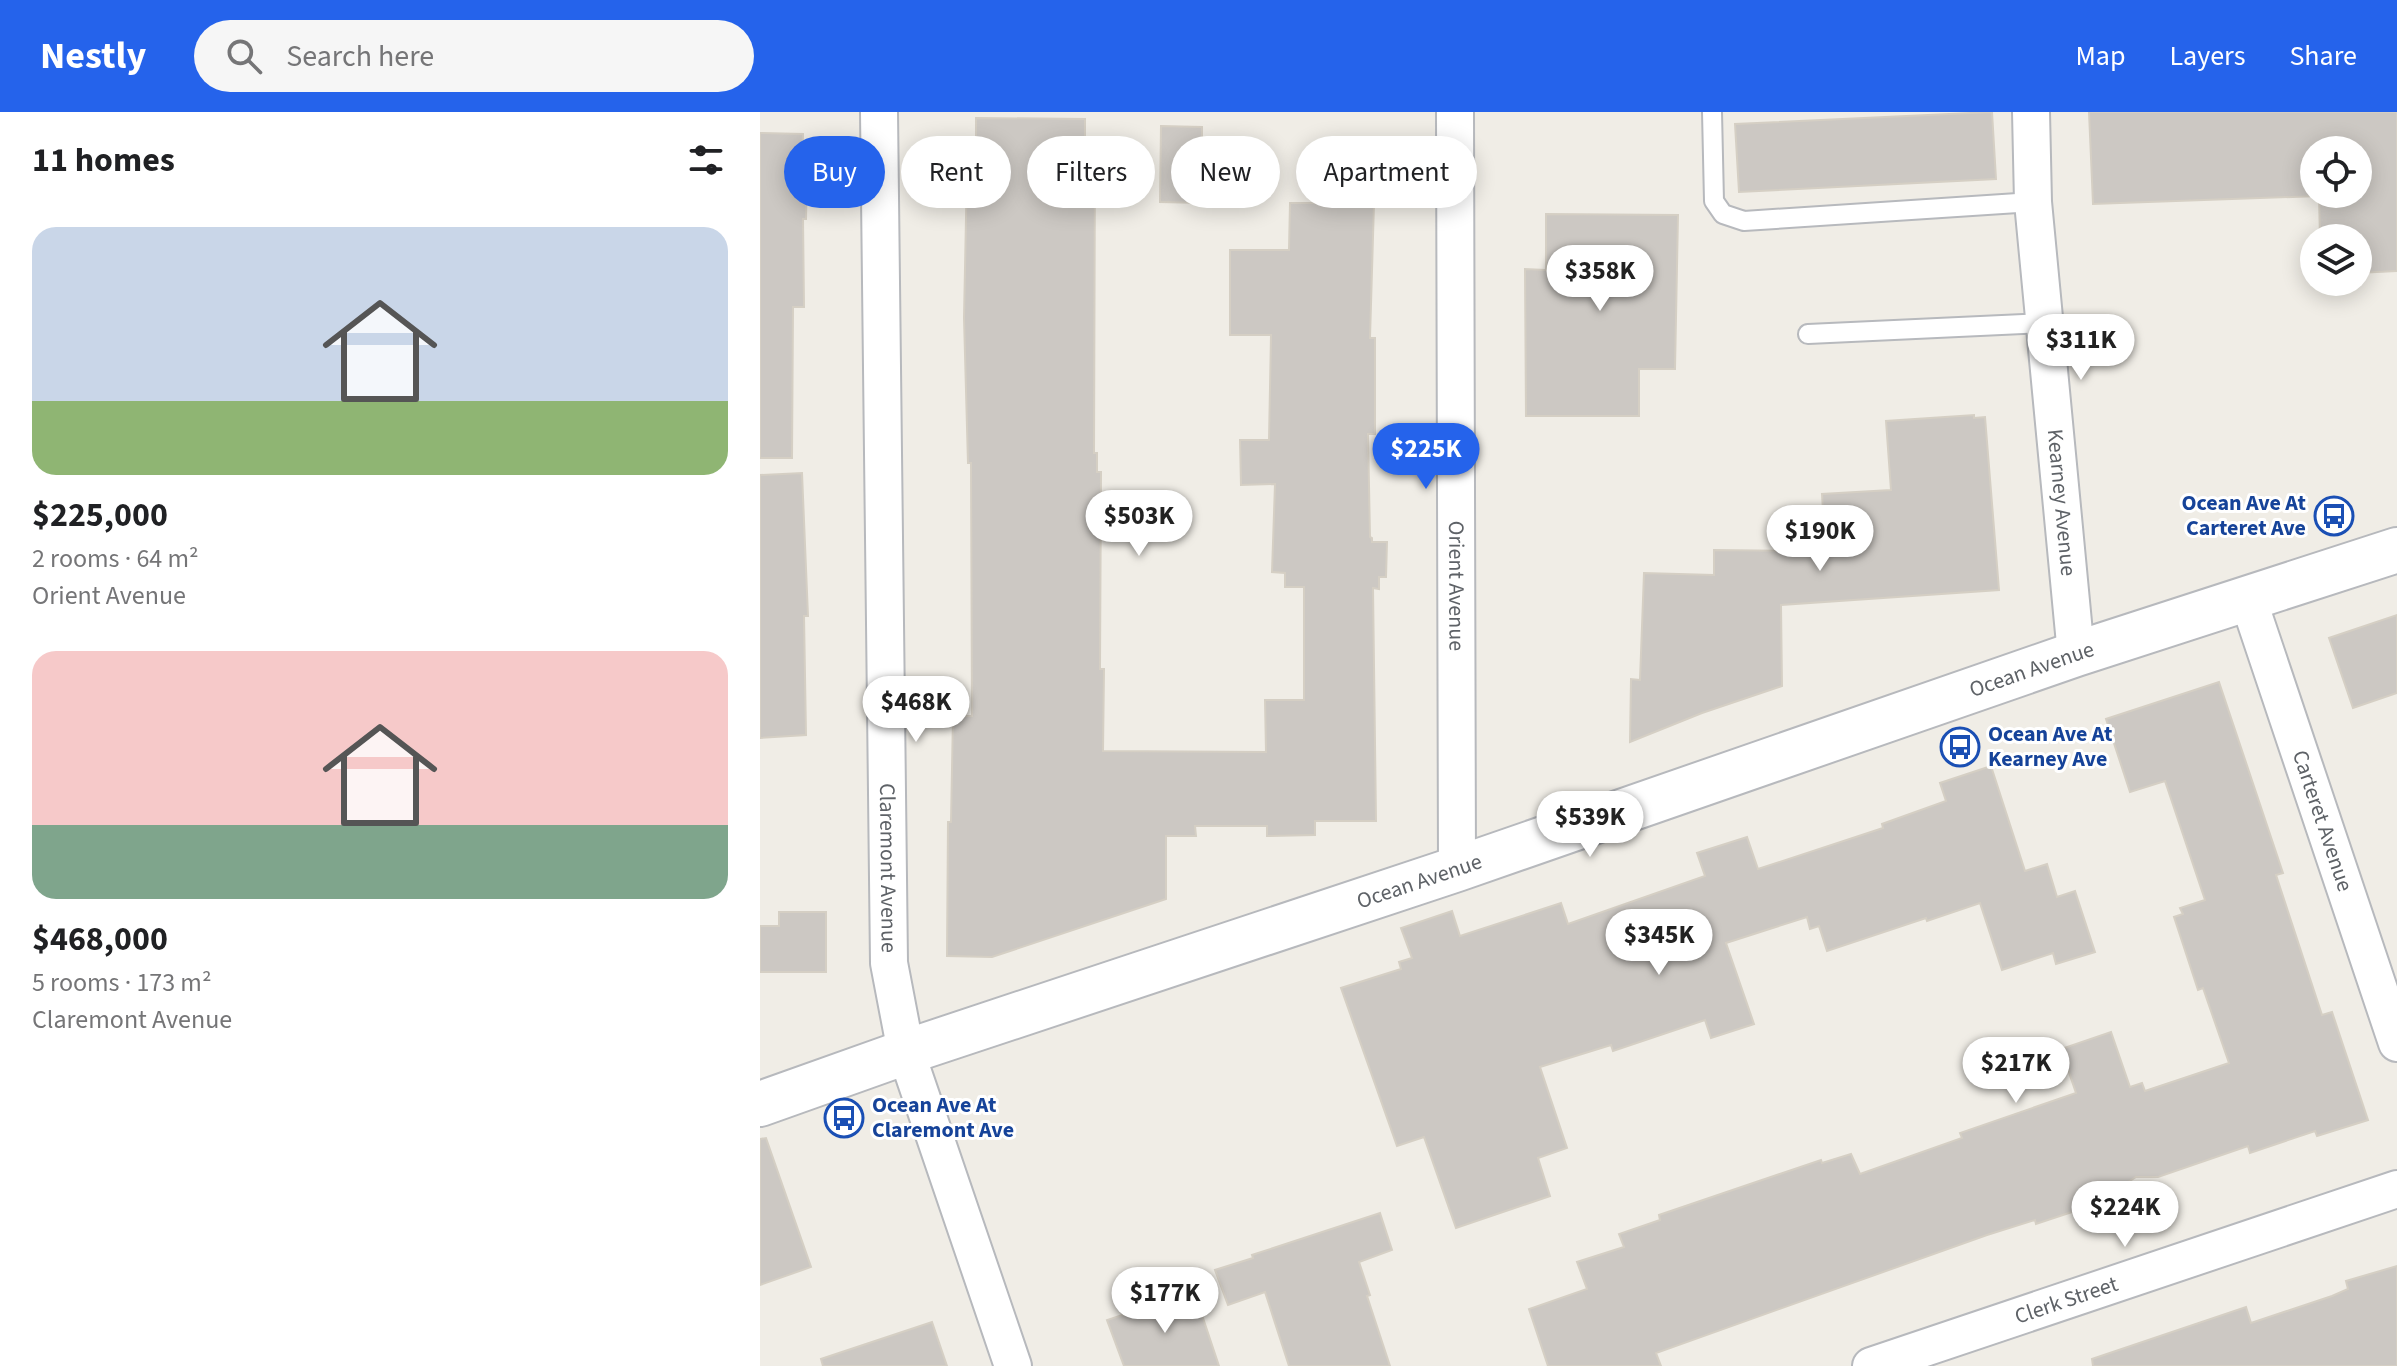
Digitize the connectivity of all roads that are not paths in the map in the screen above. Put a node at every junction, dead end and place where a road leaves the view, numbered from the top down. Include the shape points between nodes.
1 (879, 112) edge
2 (1455, 112) edge
3 (1712, 112) edge
4 (2031, 112) edge
5 (2033, 202) junction
6 (2045, 323) junction
7 (1808, 334) dead end
8 (2397, 550) edge
9 (2248, 599) junction
10 (2076, 654) junction
11 (1457, 869) junction
12 (2397, 1043) edge
13 (906, 1052) junction
14 (760, 1104) edge
15 (2397, 1189) edge
16 (1013, 1366) edge
17 (1871, 1366) edge

1 - 13 street, Claremont Avenue via 889,963
2 - 11 street, Orient Avenue
3 - 5 lane via 1714,201 1723,214 1744,221
4 - 5 street, Kearney Avenue
5 - 6 street, Kearney Avenue
6 - 7 lane
6 - 10 street, Kearney Avenue
8 - 9 street, Ocean Avenue
9 - 10 street, Ocean Avenue
9 - 12 street, Carteret Avenue
10 - 11 street, Ocean Avenue
11 - 13 street, Ocean Avenue
13 - 14 street, Ocean Avenue
13 - 16 street, Claremont Avenue
15 - 17 street, Clerk Street

